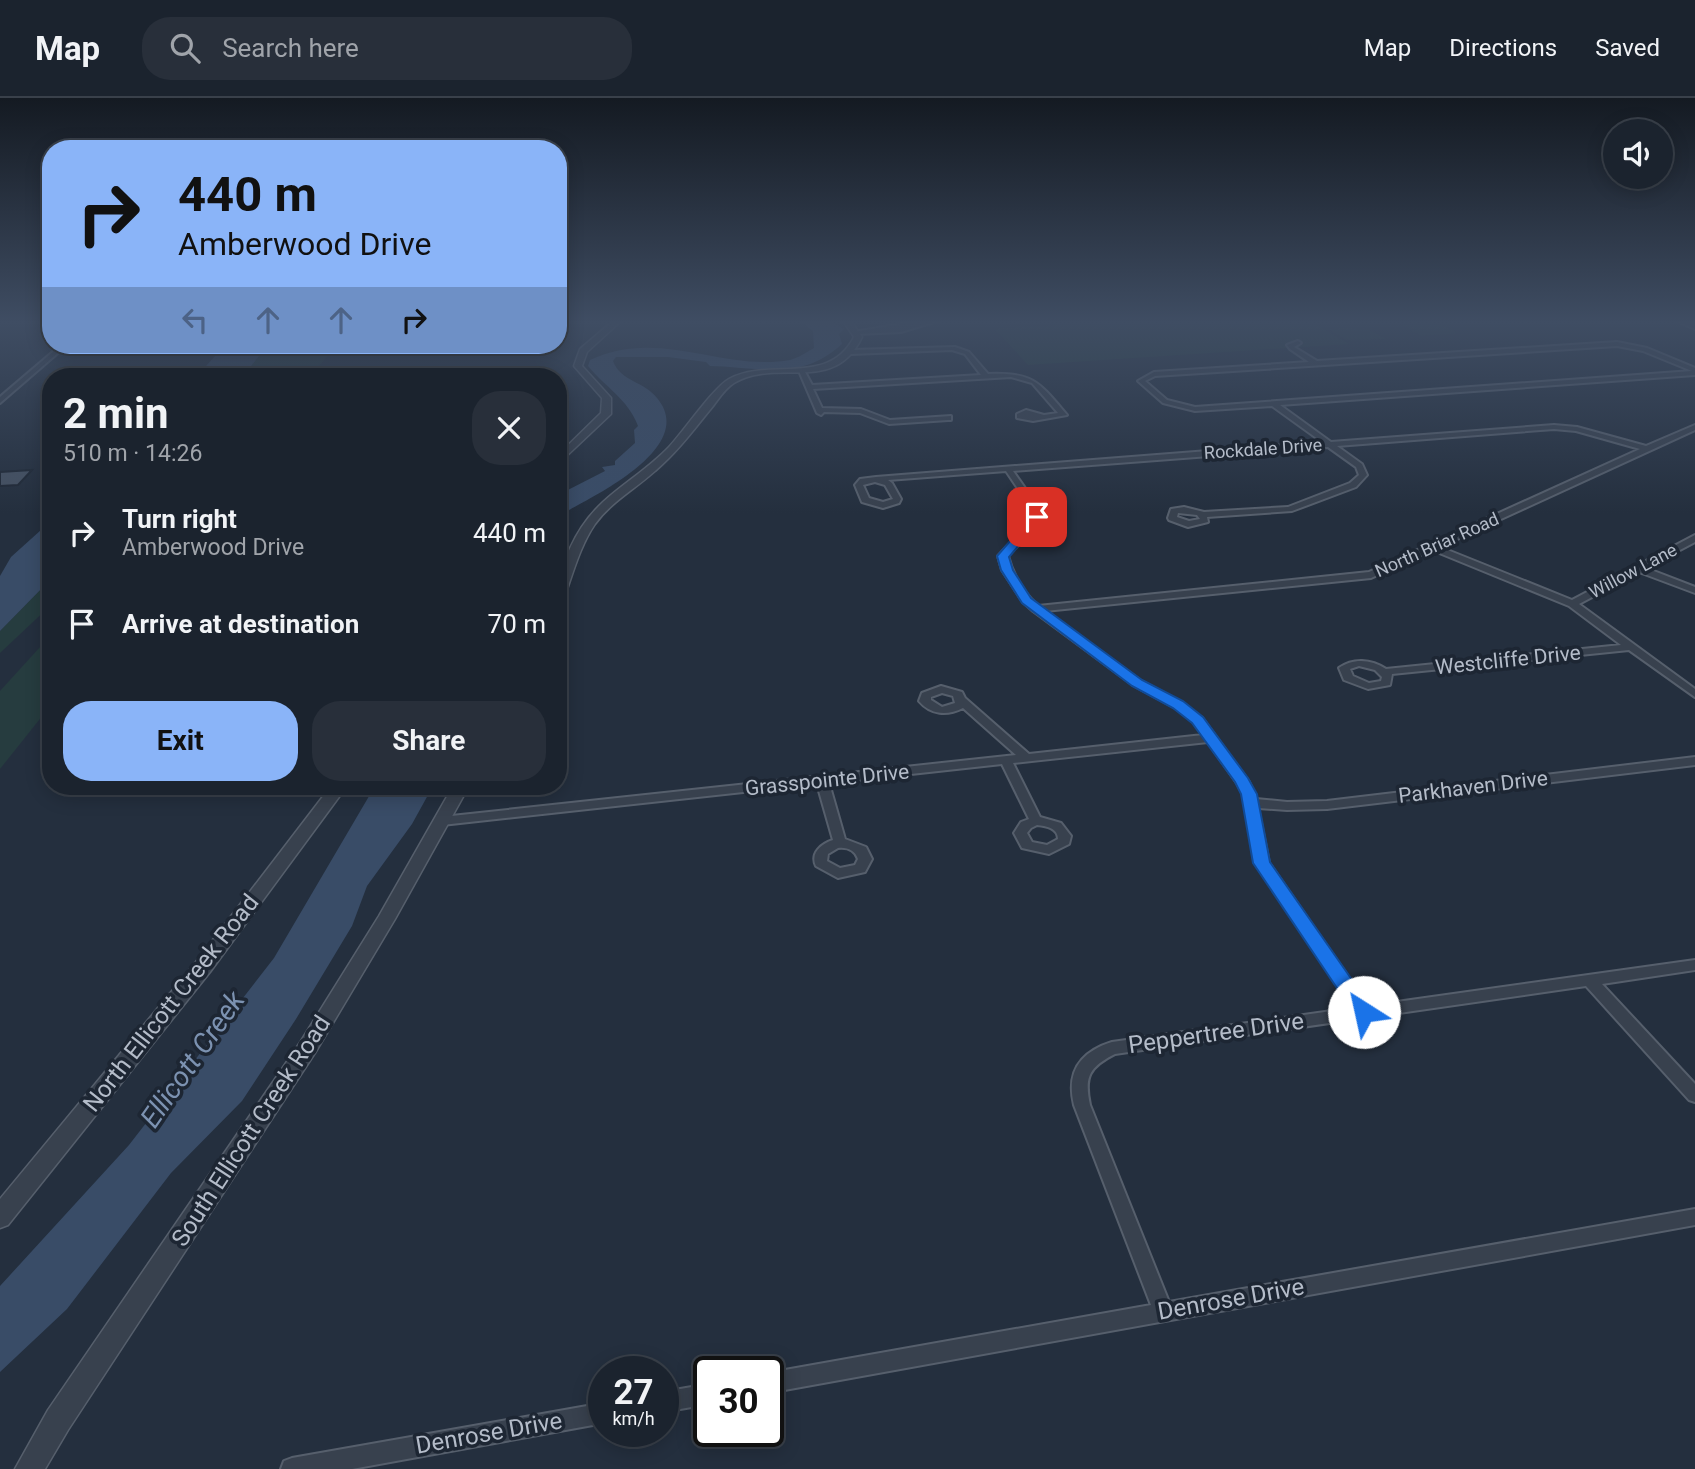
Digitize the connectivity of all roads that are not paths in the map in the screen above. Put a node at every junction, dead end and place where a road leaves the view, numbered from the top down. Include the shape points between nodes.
1 (18, 385) edge
2 (594, 385) edge
3 (726, 385) edge
4 (842, 385) edge
5 (1037, 385) edge
6 (1146, 385) edge
7 (1518, 385) edge
8 (809, 387) joint
9 (15, 388) junction
10 (0, 389) edge
11 (0, 401) edge
12 (1273, 403) junction
13 (821, 412) joint
14 (1041, 417) dead end
15 (948, 418) dead end
16 (1694, 429) edge
17 (1328, 444) junction
18 (1647, 449) junction
19 (567, 452) edge
20 (1008, 469) junction
21 (876, 479) dead end
22 (1204, 515) dead end
23 (1695, 538) edge
24 (1434, 548) junction
25 (1639, 569) junction
26 (567, 576) edge
27 (1695, 590) edge
28 (1572, 604) junction
29 (1036, 609) junction
30 (1630, 647) junction
31 (1385, 672) dead end
32 (1695, 694) edge
33 (962, 701) dead end
34 (1211, 738) junction
35 (1025, 757) junction
36 (1006, 761) junction
37 (1695, 761) edge
38 (822, 780) junction
39 (332, 795) edge
40 (456, 795) edge
41 (1251, 803) junction
42 (442, 821) junction
43 (1035, 821) dead end
44 (839, 843) dead end
45 (1695, 965) edge
46 (1589, 980) junction
47 (1364, 1012) junction
48 (1695, 1095) edge
49 (0, 1217) edge
50 (1695, 1217) edge
51 (1163, 1311) junction
52 (784, 1380) edge
53 (588, 1416) edge
54 (29, 1469) edge
55 (292, 1469) edge

1 - 9 street
2 - 19 street via 607,398 606,414
3 - 26 street via 662,460 592,519
4 - 8 street
5 - 14 street via 1063,415
6 - 12 street via 1165,402 1181,408
7 - 12 street
8 - 13 street
9 - 10 street
9 - 11 street
12 - 17 street
13 - 15 street via 861,411 889,422
16 - 18 street, North Briar Road
17 - 18 street, Rockdale Drive via 1554,427
17 - 20 street, Rockdale Drive
17 - 22 street via 1362,471 1359,482 1289,509
18 - 24 street, North Briar Road
20 - 21 street, Rockdale Drive
20 - 29 street via 1034,504 1037,517 1006,551 1004,563
23 - 25 street, Willow Lane
24 - 28 street
24 - 29 street, North Briar Road via 1364,577
25 - 27 street
25 - 28 street, Willow Lane
28 - 30 street
29 - 34 street via 1137,683 1188,712
30 - 31 street, Westcliffe Drive
30 - 32 street
33 - 35 street
34 - 35 street, Grasspointe Drive
34 - 41 street via 1243,782
35 - 36 street, Grasspointe Drive
36 - 38 street, Grasspointe Drive
36 - 43 street
37 - 41 street, Parkhaven Drive via 1327,804
38 - 42 street, Grasspointe Drive
38 - 44 street
39 - 49 street, North Ellicott Creek Road via 203,967
40 - 42 street, South Ellicott Creek Road
41 - 47 street via 1262,863
42 - 54 street, South Ellicott Creek Road via 308,1046
45 - 46 street, Peppertree Drive
46 - 47 street, Peppertree Drive
46 - 48 street
47 - 51 street, Peppertree Drive via 1112,1048 1092,1057 1083,1069 1078,1093
50 - 51 street, Denrose Drive
51 - 52 street, Denrose Drive
53 - 55 street, Denrose Drive

